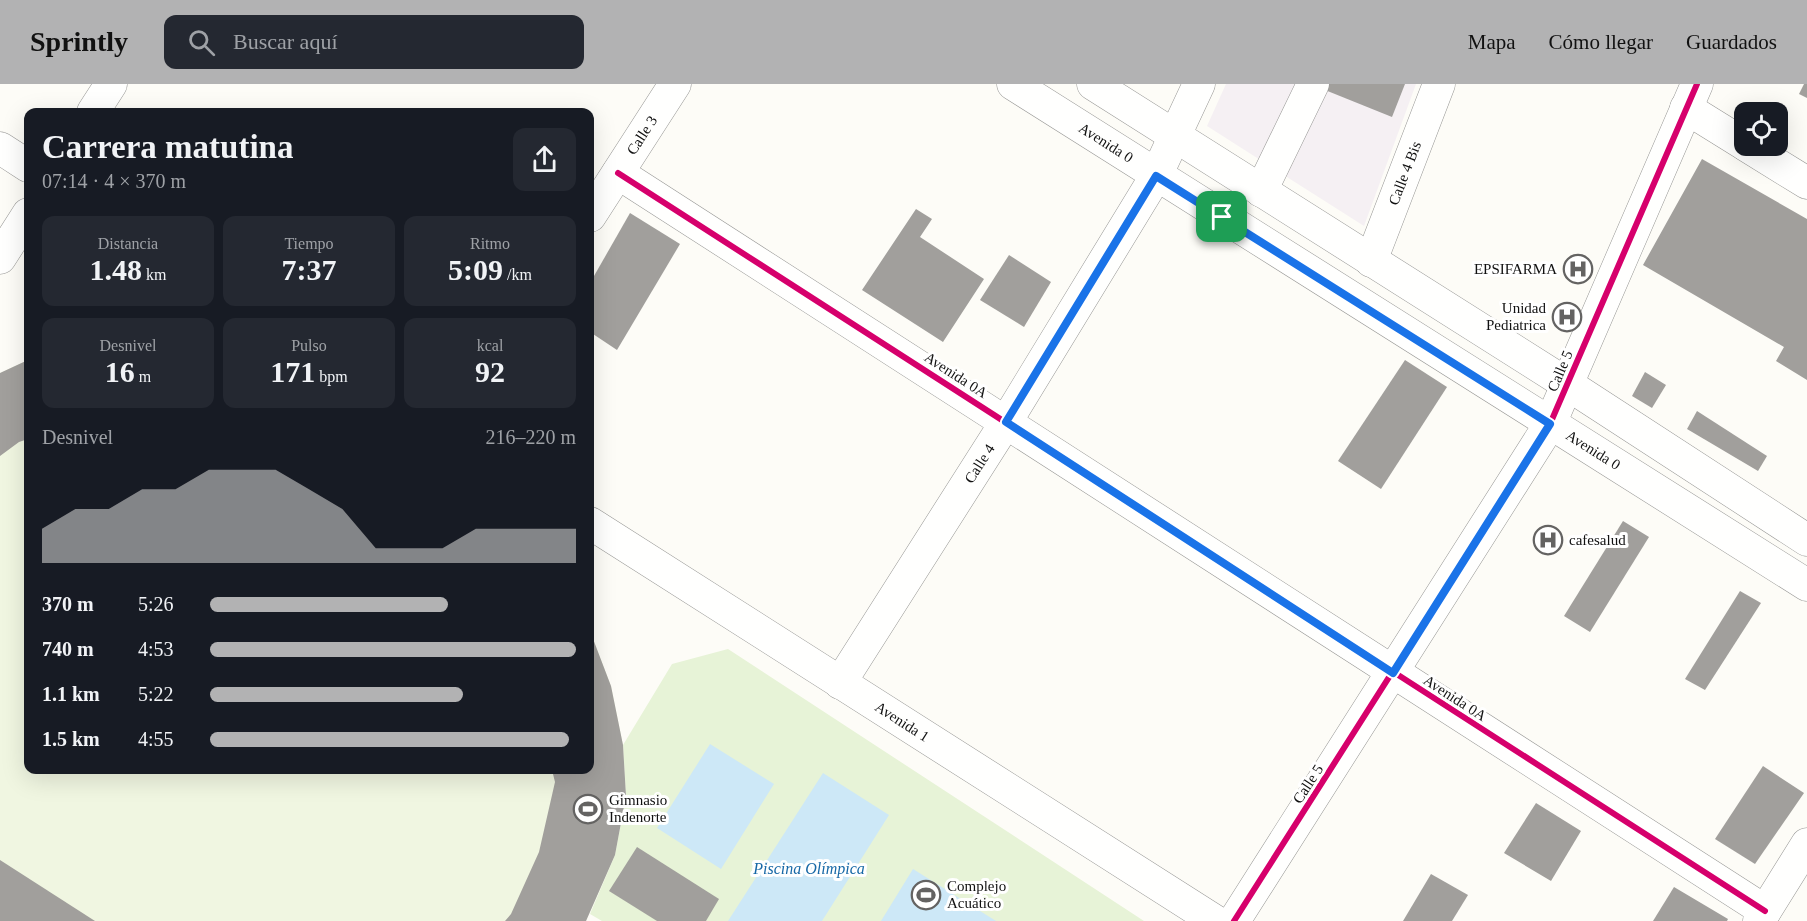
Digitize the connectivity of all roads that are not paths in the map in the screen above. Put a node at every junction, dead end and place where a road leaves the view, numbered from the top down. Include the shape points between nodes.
1 (111, 84) edge
2 (675, 84) edge
3 (1013, 84) edge
4 (1093, 84) edge
5 (1199, 84) edge
6 (1313, 84) edge
7 (1439, 84) edge
8 (1691, 96) edge
9 (96, 108) edge
10 (1734, 134) edge
11 (1175, 137) junction
12 (0, 148) edge
13 (1764, 156) edge
14 (24, 163) edge
15 (618, 172) junction
16 (1156, 176) junction
17 (1807, 183) edge
18 (1261, 191) junction
19 (594, 210) edge
20 (24, 220) edge
21 (0, 258) edge
22 (1371, 261) junction
23 (1567, 384) junction
24 (1006, 422) junction
25 (1550, 424) junction
26 (594, 526) edge
27 (1807, 540) edge
28 (1807, 585) edge
29 (1393, 673) junction
30 (840, 683) junction
31 (1807, 844) edge
32 (1762, 916) edge
33 (1215, 921) edge
34 (1234, 921) edge

1 - 9 street
2 - 15 street, Calle 3
3 - 16 street, Avenida 0
4 - 11 street
5 - 11 street, Calle 4
6 - 18 street
7 - 22 street, Calle 4 Bis
8 - 10 street
8 - 23 street, Calle 5
11 - 16 street, Calle 4
11 - 18 street
12 - 14 street
13 - 17 street
15 - 19 street, Calle 3
15 - 24 street, Avenida 0A
16 - 24 street, Calle 4
16 - 25 street, Avenida 0
18 - 22 street
20 - 21 street
22 - 23 street
23 - 25 street, Calle 5
23 - 27 street
24 - 29 street, Avenida 0A
24 - 30 street, Calle 4
25 - 28 street, Avenida 0
25 - 29 street, Calle 5
26 - 30 street, Avenida 1
29 - 32 street, Avenida 0A
29 - 34 street, Calle 5
30 - 33 street, Avenida 1
31 - 32 street

